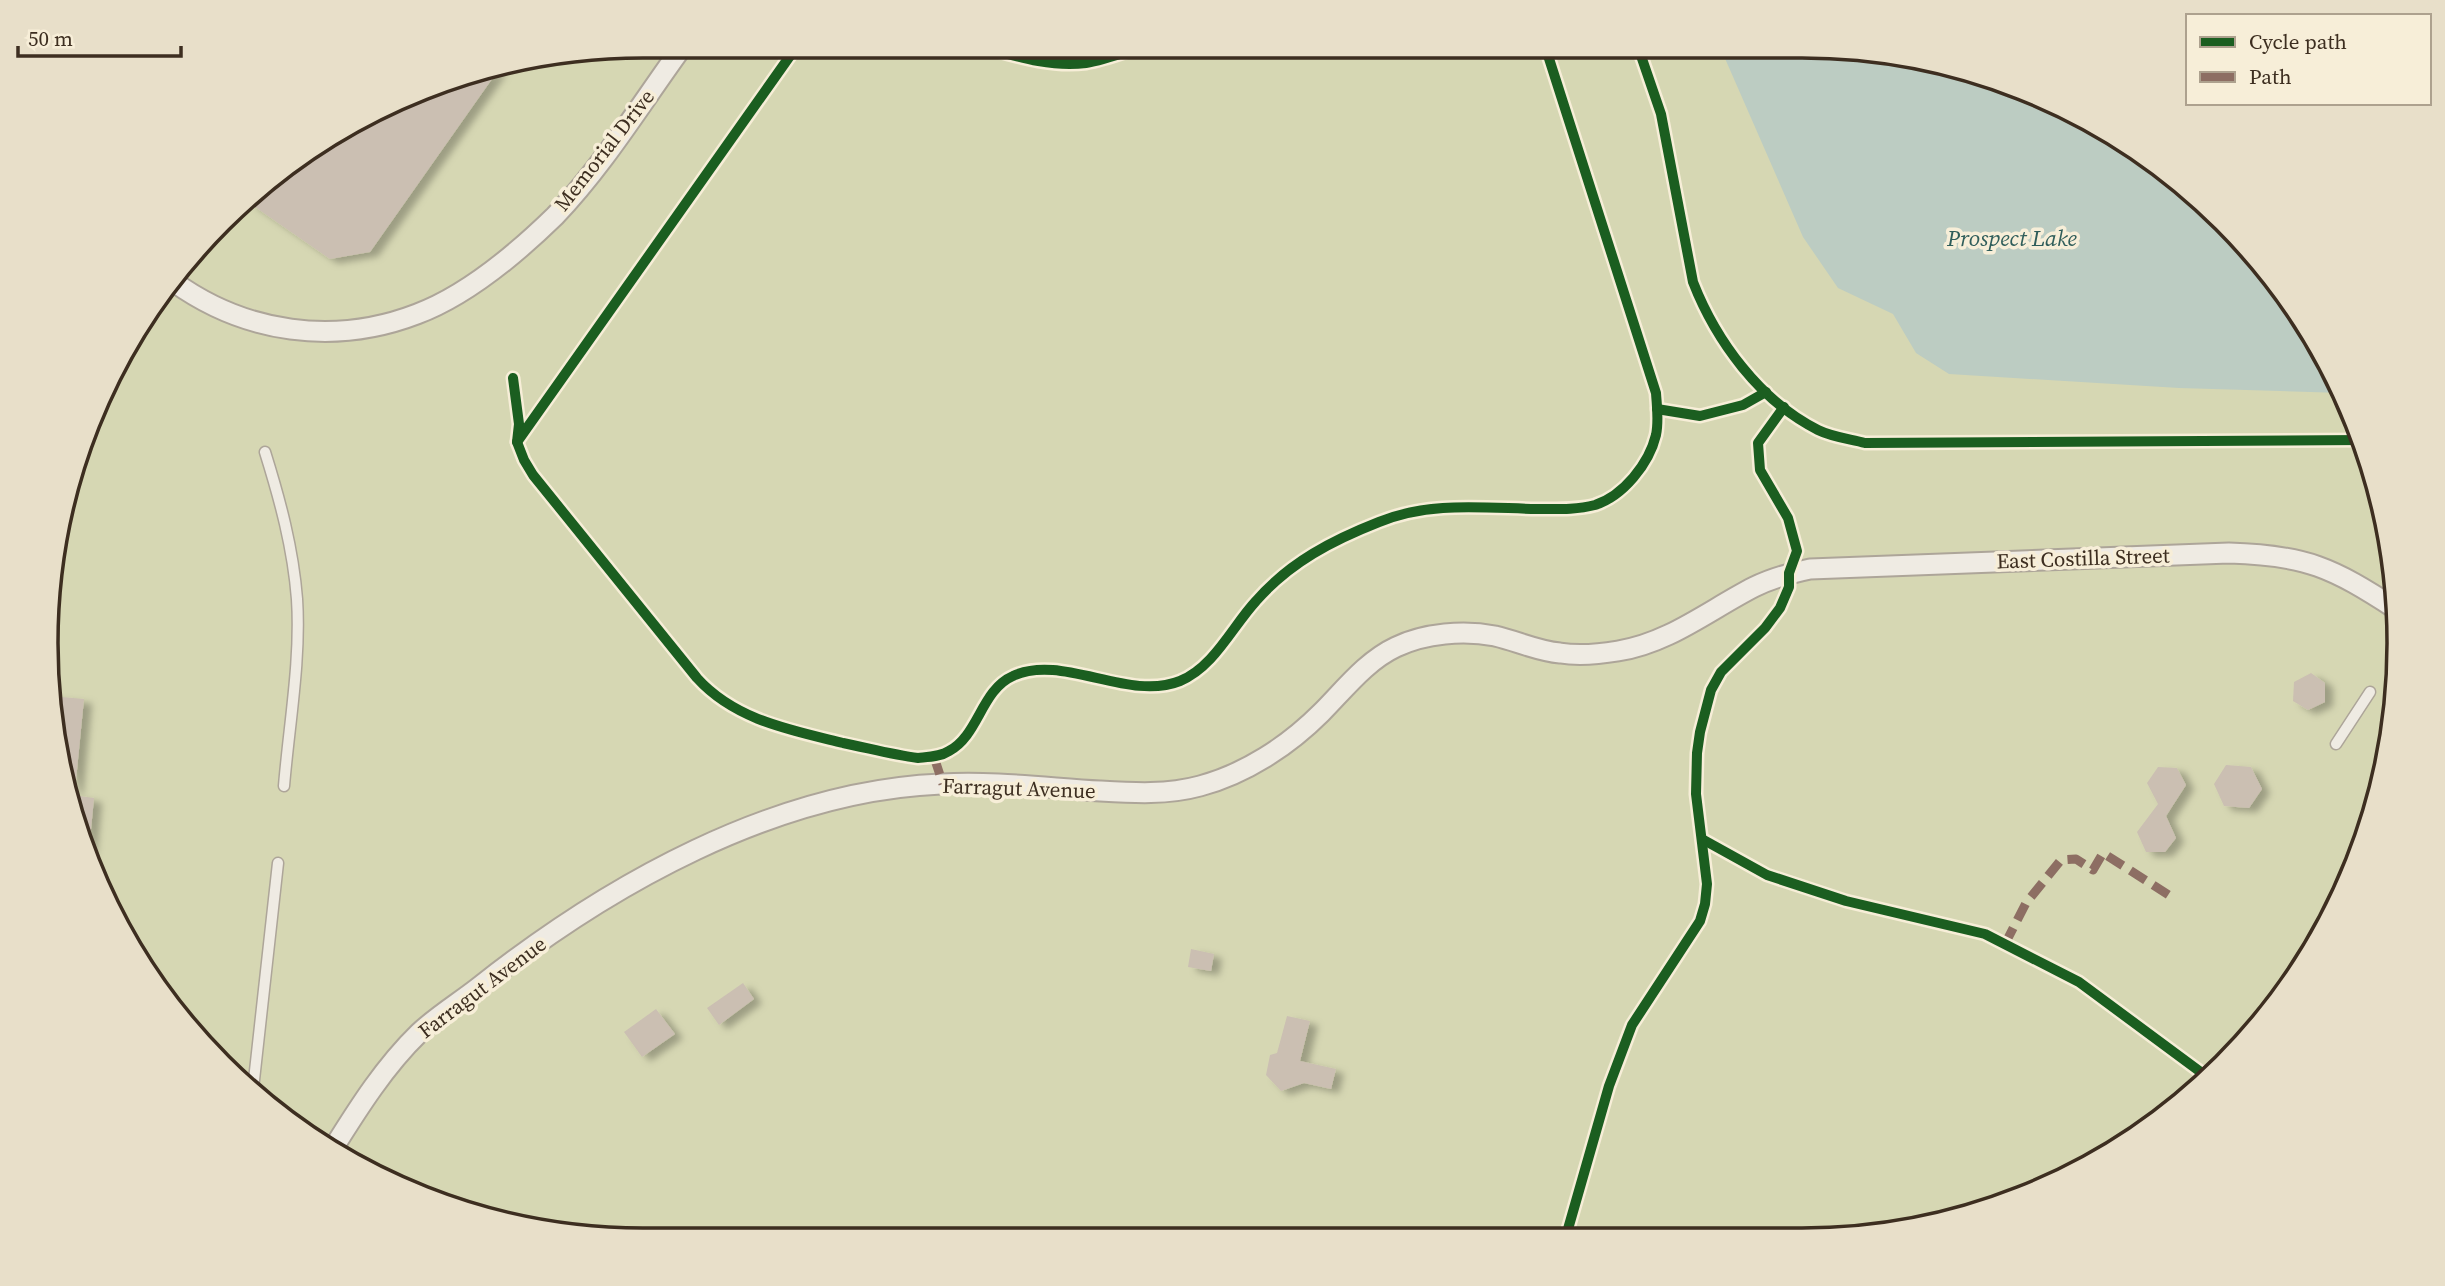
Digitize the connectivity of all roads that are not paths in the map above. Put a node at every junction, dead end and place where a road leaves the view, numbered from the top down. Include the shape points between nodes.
1 (674, 58) edge
2 (180, 286) edge
3 (265, 452) dead end
4 (1759, 585) joint
5 (2386, 603) edge
6 (2370, 692) dead end
7 (2336, 744) dead end
8 (284, 786) dead end
9 (278, 863) dead end
10 (254, 1080) edge
11 (337, 1142) edge

1 - 2 street, Memorial Drive via 555,215 494,268 418,314 352,330 292,329 231,315
3 - 8 lane via 285,518 297,600
4 - 5 street, East Costilla Street via 1800,571 1839,566 2262,554 2318,565
4 - 11 street, Farragut Avenue via 1673,634 1620,651 1561,654 1469,632 1406,643 1378,657 1278,748 1242,772 1197,788 1146,794 981,784 892,788 831,800 736,832 568,923 421,1031 368,1095
6 - 7 lane
9 - 10 lane

